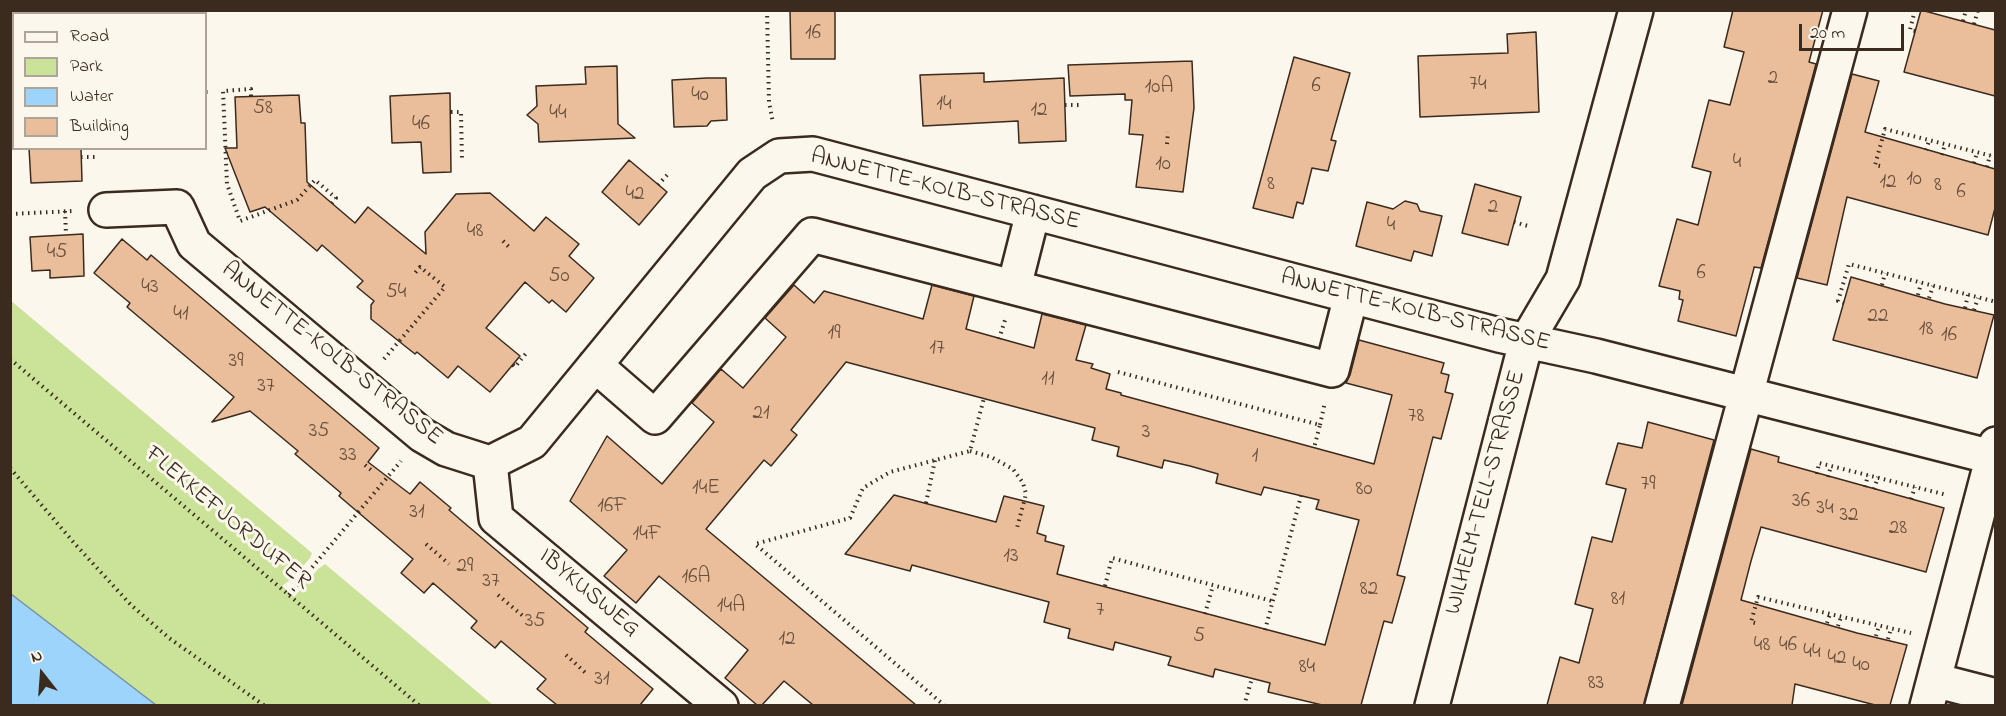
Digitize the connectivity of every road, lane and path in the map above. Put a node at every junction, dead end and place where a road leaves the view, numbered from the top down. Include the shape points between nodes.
1 (767, 10) edge
2 (1636, 10) edge
3 (1850, 10) edge
4 (1915, 10) edge
5 (1966, 10) edge
6 (1978, 10) edge
7 (1963, 21) dead end
8 (1974, 24) dead end
9 (1915, 31) dead end
10 (251, 96) dead end
11 (1065, 105) dead end
12 (1079, 105) dead end
13 (451, 112) dead end
14 (774, 131) dead end
15 (1168, 132) dead end
16 (1929, 141) junction
17 (1167, 144) dead end
18 (1945, 144) junction
19 (1926, 150) dead end
20 (1977, 153) junction
21 (1942, 155) dead end
22 (1990, 155) junction
23 (81, 157) dead end
24 (96, 157) dead end
25 (1995, 157) edge
26 (462, 160) dead end
27 (1974, 163) dead end
28 (1880, 166) dead end
29 (1987, 167) dead end
30 (667, 175) dead end
31 (658, 185) dead end
32 (332, 202) dead end
33 (106, 210) joint
34 (65, 211) junction
35 (1033, 212) junction
36 (10, 214) edge
37 (1514, 222) dead end
38 (1528, 226) dead end
39 (66, 235) dead end
40 (503, 241) dead end
41 (509, 247) dead end
42 (415, 273) dead end
43 (1885, 273) junction
44 (1921, 283) junction
45 (1882, 285) dead end
46 (1933, 286) junction
47 (1014, 287) junction
48 (1918, 295) dead end
49 (1968, 295) junction
50 (1351, 296) junction
51 (1929, 298) dead end
52 (1978, 298) junction
53 (1995, 302) edge
54 (1844, 303) dead end
55 (1965, 308) dead end
56 (1974, 310) dead end
57 (1526, 342) junction
58 (527, 352) dead end
59 (10, 359) edge
60 (513, 365) dead end
61 (595, 365) junction
62 (1118, 372) dead end
63 (362, 385) junction
64 (1746, 395) junction
65 (984, 398) dead end
66 (422, 435) junction
67 (1314, 448) dead end
68 (970, 451) junction
69 (1994, 451) edge
70 (935, 460) junction
71 (490, 463) junction
72 (365, 465) dead end
73 (1831, 466) junction
74 (10, 468) edge
75 (371, 470) dead end
76 (1817, 474) dead end
77 (1868, 475) junction
78 (1828, 477) dead end
79 (1878, 477) junction
80 (1865, 487) dead end
81 (1914, 487) junction
82 (1874, 489) dead end
83 (1300, 496) dead end
84 (1911, 499) dead end
85 (926, 503) dead end
86 (1980, 503) junction
87 (1017, 528) dead end
88 (426, 544) dead end
89 (449, 564) dead end
90 (1213, 585) junction
91 (1105, 586) dead end
92 (289, 595) junction
93 (498, 596) dead end
94 (1272, 601) junction
95 (1792, 605) junction
96 (1790, 613) dead end
97 (1205, 614) dead end
98 (1830, 614) junction
99 (523, 616) dead end
100 (1841, 616) junction
101 (1755, 623) dead end
102 (1827, 623) dead end
103 (1838, 626) dead end
104 (1879, 626) junction
105 (1891, 629) junction
106 (1265, 630) dead end
107 (1876, 636) dead end
108 (1888, 639) dead end
109 (1944, 641) junction
110 (566, 655) dead end
111 (588, 675) dead end
112 (1252, 678) dead end
113 (1930, 693) edge
114 (1995, 696) edge
115 (265, 705) edge
116 (420, 705) edge
117 (721, 705) edge
118 (945, 705) edge
119 (1244, 705) edge
120 (1432, 705) edge
121 (1662, 705) edge

1 - 14 path via 768,102
2 - 57 street, WILHELM-TELL-STRASSE via 1563,279
3 - 64 street
4 - 9 path via 1910,30
5 - 7 path
6 - 8 path
10 - 32 path via 251,89 223,91 227,184 240,221 297,200 315,180 336,198
11 - 12 path
13 - 26 path via 461,112
15 - 17 path
16 - 18 path
16 - 19 path
16 - 28 path via 1885,129 1875,165
18 - 20 path
18 - 21 path
20 - 22 path
20 - 27 path
22 - 25 path
22 - 29 path
23 - 24 path
30 - 31 path
33 - 34 path
33 - 63 street, ANNETTE-KOLB-STRASSE via 177,207 194,243
34 - 36 path
34 - 39 path
35 - 47 street
35 - 50 street, ANNETTE-KOLB-STRASSE
35 - 61 street, ANNETTE-KOLB-STRASSE via 813,154 779,156 752,174
37 - 38 path
40 - 41 path
42 - 63 path via 420,267 445,287
43 - 44 path
43 - 45 path
43 - 54 path via 1849,264 1838,301
44 - 46 path
44 - 48 path
46 - 49 path
46 - 51 path
47 - 50 street via 1332,370
47 - 61 street via 812,235 655,417
49 - 52 path
49 - 55 path
50 - 57 street, ANNETTE-KOLB-STRASSE
52 - 53 path
52 - 56 path
57 - 64 street, ANNETTE-KOLB-STRASSE
57 - 120 street, WILHELM-TELL-STRASSE
58 - 60 path
59 - 92 path, FLEKKEFJORDUFER
61 - 71 street, ANNETTE-KOLB-STRASSE via 532,442
62 - 67 path via 1320,425
63 - 66 street, ANNETTE-KOLB-STRASSE
64 - 69 street, ANNETTE-KOLB-STRASSE
64 - 121 street
65 - 68 path
66 - 71 street, ANNETTE-KOLB-STRASSE via 446,449
66 - 92 path
68 - 70 path
68 - 87 path via 1013,469 1023,483 1026,495
69 - 86 street
70 - 85 path
70 - 118 path via 890,472 863,488 850,518 755,544
71 - 117 street, IBYKUSWEG via 496,518
72 - 75 path
73 - 76 path via 1819,463
73 - 77 path
73 - 78 path
74 - 115 path via 131,604 169,638
77 - 79 path
77 - 80 path
79 - 81 path
79 - 82 path
81 - 84 path
81 - 86 path
83 - 94 path
86 - 109 street
88 - 89 path
90 - 91 path via 1113,558
90 - 94 path
90 - 97 path
92 - 116 path, FLEKKEFJORDUFER
93 - 99 path
94 - 106 path
95 - 96 path
95 - 98 path
95 - 101 path via 1758,597 1751,622
98 - 100 path
98 - 102 path
100 - 103 path
100 - 104 path
104 - 105 path
104 - 107 path
105 - 108 path
105 - 109 path
109 - 113 street
110 - 111 path
112 - 119 path
113 - 114 street

